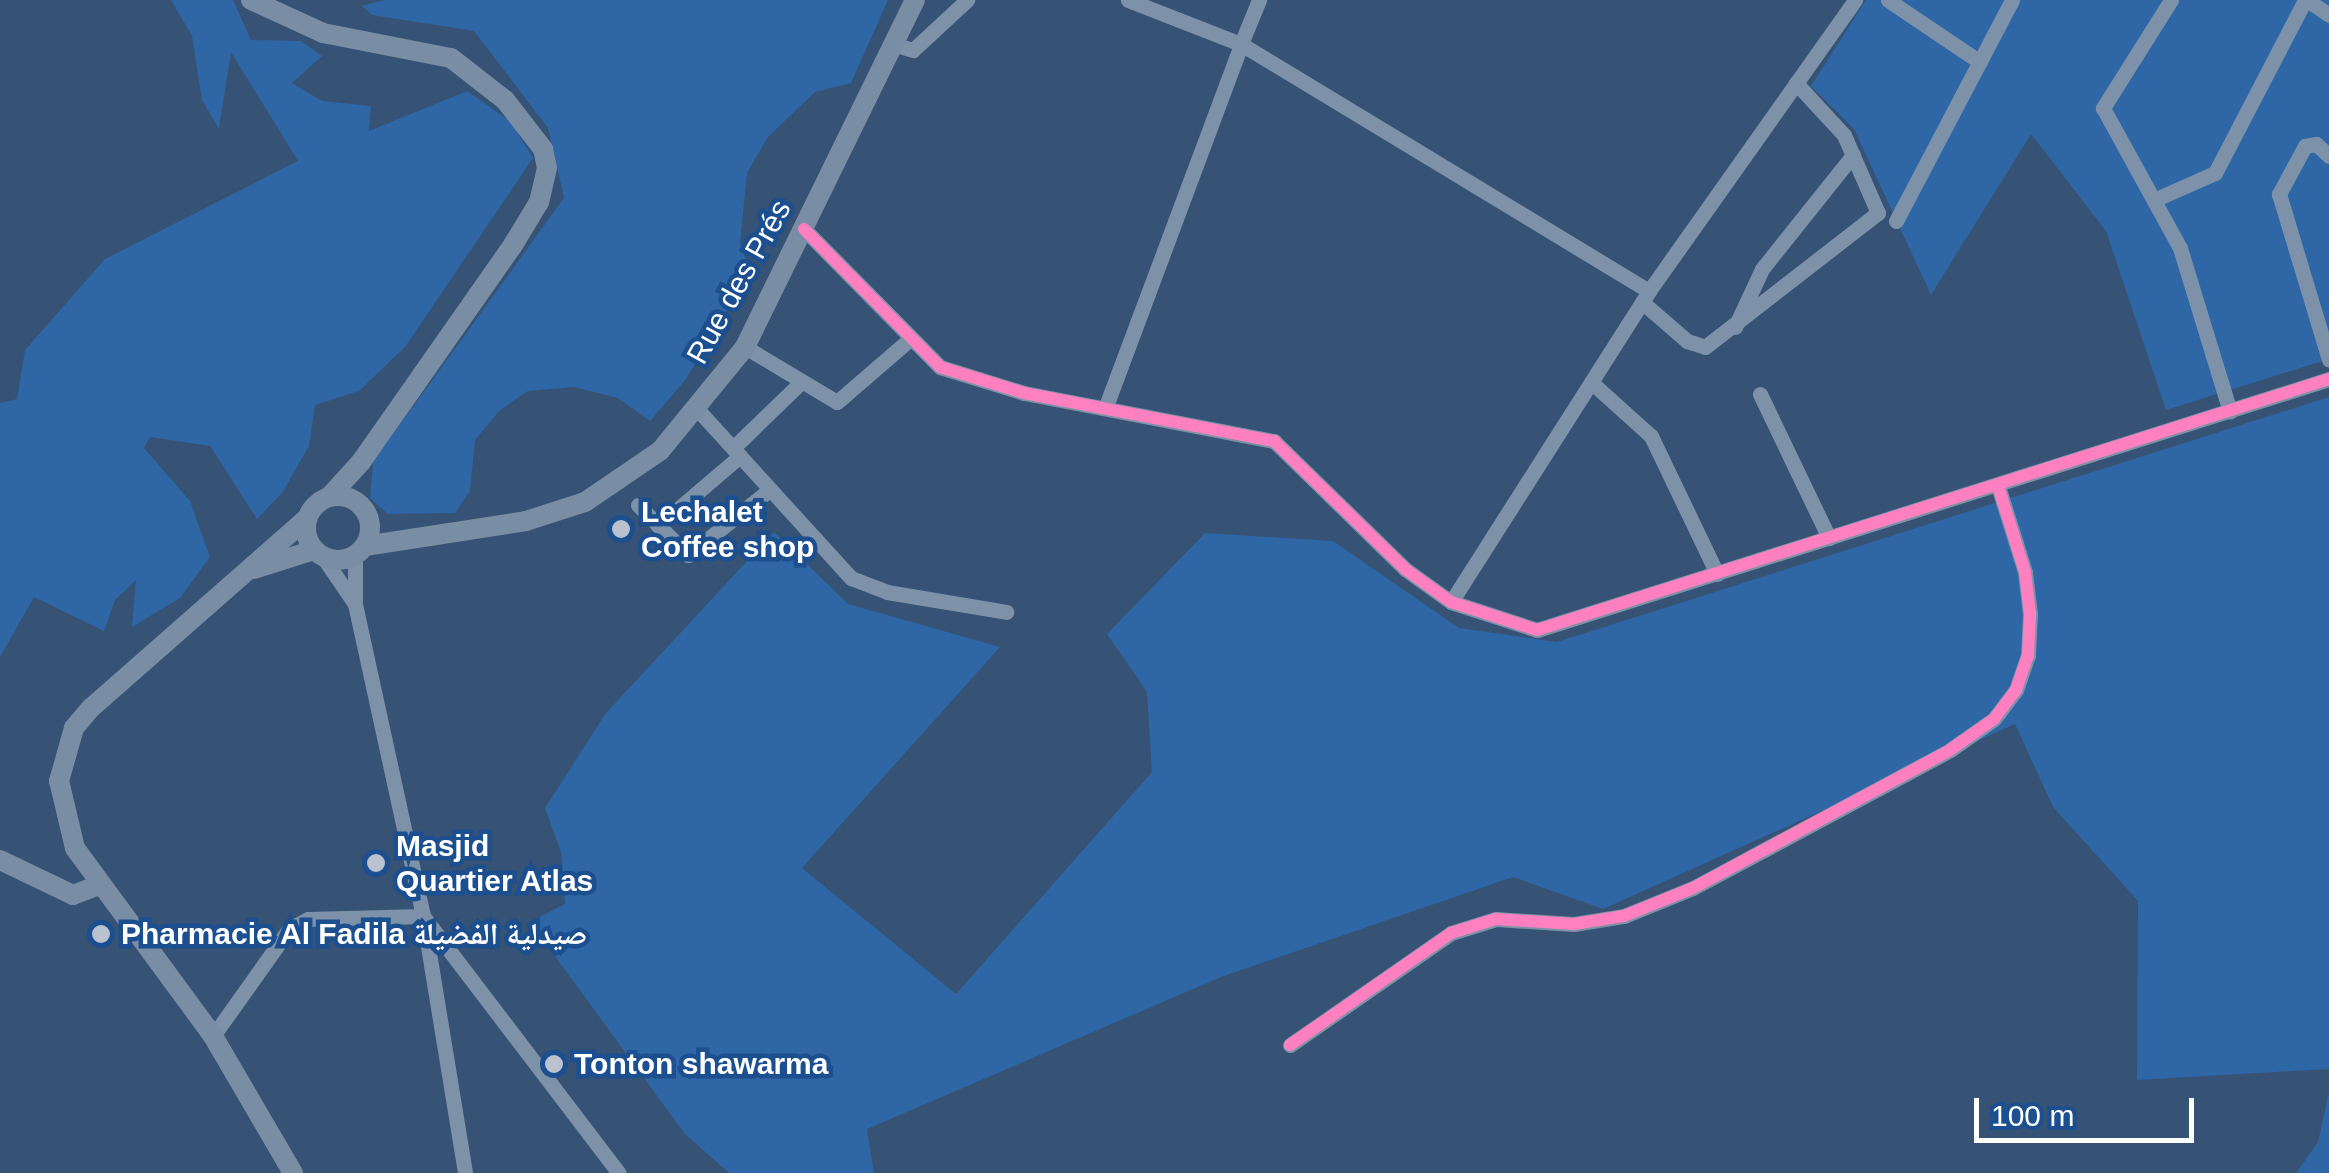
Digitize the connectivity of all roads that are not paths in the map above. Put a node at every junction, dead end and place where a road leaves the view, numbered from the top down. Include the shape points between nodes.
1 (251, 0) edge
2 (915, 0) edge
3 (967, 0) edge
4 (1128, 0) edge
5 (1259, 0) edge
6 (1854, 0) edge
7 (1888, 0) edge
8 (2012, 0) edge
9 (2171, 0) edge
10 (2306, 0) edge
11 (2329, 15) edge
12 (893, 44) junction
13 (1241, 44) junction
14 (1980, 62) junction
15 (1796, 82) junction
16 (1853, 155) junction
17 (2329, 156) edge
18 (2156, 199) junction
19 (1896, 222) dead end
20 (804, 229) junction
21 (1645, 297) junction
22 (1735, 327) junction
23 (910, 339) junction
24 (745, 347) junction
25 (2329, 360) edge
26 (2329, 380) edge
27 (1591, 382) junction
28 (800, 383) junction
29 (1760, 394) dead end
30 (1106, 406) junction
31 (698, 411) junction
32 (2230, 412) junction
33 (736, 452) junction
34 (361, 462) junction
35 (1998, 486) junction
36 (769, 490) junction
37 (330, 496) junction
38 (638, 505) dead end
39 (365, 513) junction
40 (306, 519) junction
41 (658, 526) junction
42 (417, 535) junction
43 (1829, 538) junction
44 (360, 551) junction
45 (318, 554) junction
46 (248, 571) junction
47 (1717, 574) junction
48 (1451, 602) junction
49 (354, 604) junction
50 (1006, 612) dead end
51 (0, 860) edge
52 (97, 886) junction
53 (424, 916) junction
54 (213, 1036) junction
55 (1290, 1045) dead end
56 (295, 1169) edge
57 (465, 1173) edge
58 (619, 1173) edge

1 - 34 street via 323,33 451,58 506,100 543,149 547,168 539,202
2 - 12 street, Rue des Prés
3 - 12 street via 913,50
4 - 13 street
5 - 13 street
6 - 15 street
7 - 14 street
8 - 14 street
9 - 18 street via 2103,108
10 - 11 street
10 - 18 street via 2214,173
12 - 20 street, Rue des Prés
13 - 21 street
13 - 30 street
14 - 19 street
15 - 16 street via 1844,135
15 - 21 street
16 - 22 street via 1762,269
16 - 22 street via 1878,214
17 - 25 street via 2316,144 2305,146 2279,190
18 - 32 street via 2201,306
20 - 23 street
20 - 24 street, Rue des Prés
21 - 22 street via 1696,346
21 - 27 street
23 - 28 street via 836,402
23 - 30 street via 940,368 970,379
24 - 28 street
24 - 31 street, Rue des Prés
26 - 32 street
27 - 47 street via 1651,436
27 - 48 street
28 - 33 street
29 - 43 street
30 - 48 street via 1274,441 1315,474 1405,569
31 - 33 street
31 - 42 street, Rue des Prés via 637,469 585,502 526,521
32 - 35 street
33 - 36 street
33 - 41 street
34 - 37 street
34 - 39 street
35 - 43 street
35 - 55 street via 2025,572 2030,614 2028,656 2016,690 1994,720 1693,888 1624,916 1574,924 1496,920 1450,933
36 - 41 street via 691,554
36 - 50 street via 850,578 887,592
37 - 39 street
37 - 40 street
38 - 41 street
39 - 42 street, Rue des Prés
39 - 44 street
40 - 45 street
40 - 46 street
42 - 44 street, Rue des Prés
43 - 47 street
44 - 45 street
44 - 49 street
45 - 46 street
45 - 49 street
46 - 52 street via 74,728 61,762 59,801 74,848
47 - 48 street via 1537,630
49 - 53 street
51 - 52 street via 72,896
52 - 54 street
53 - 54 street via 308,919 288,929
53 - 57 street
53 - 58 street
54 - 56 street

